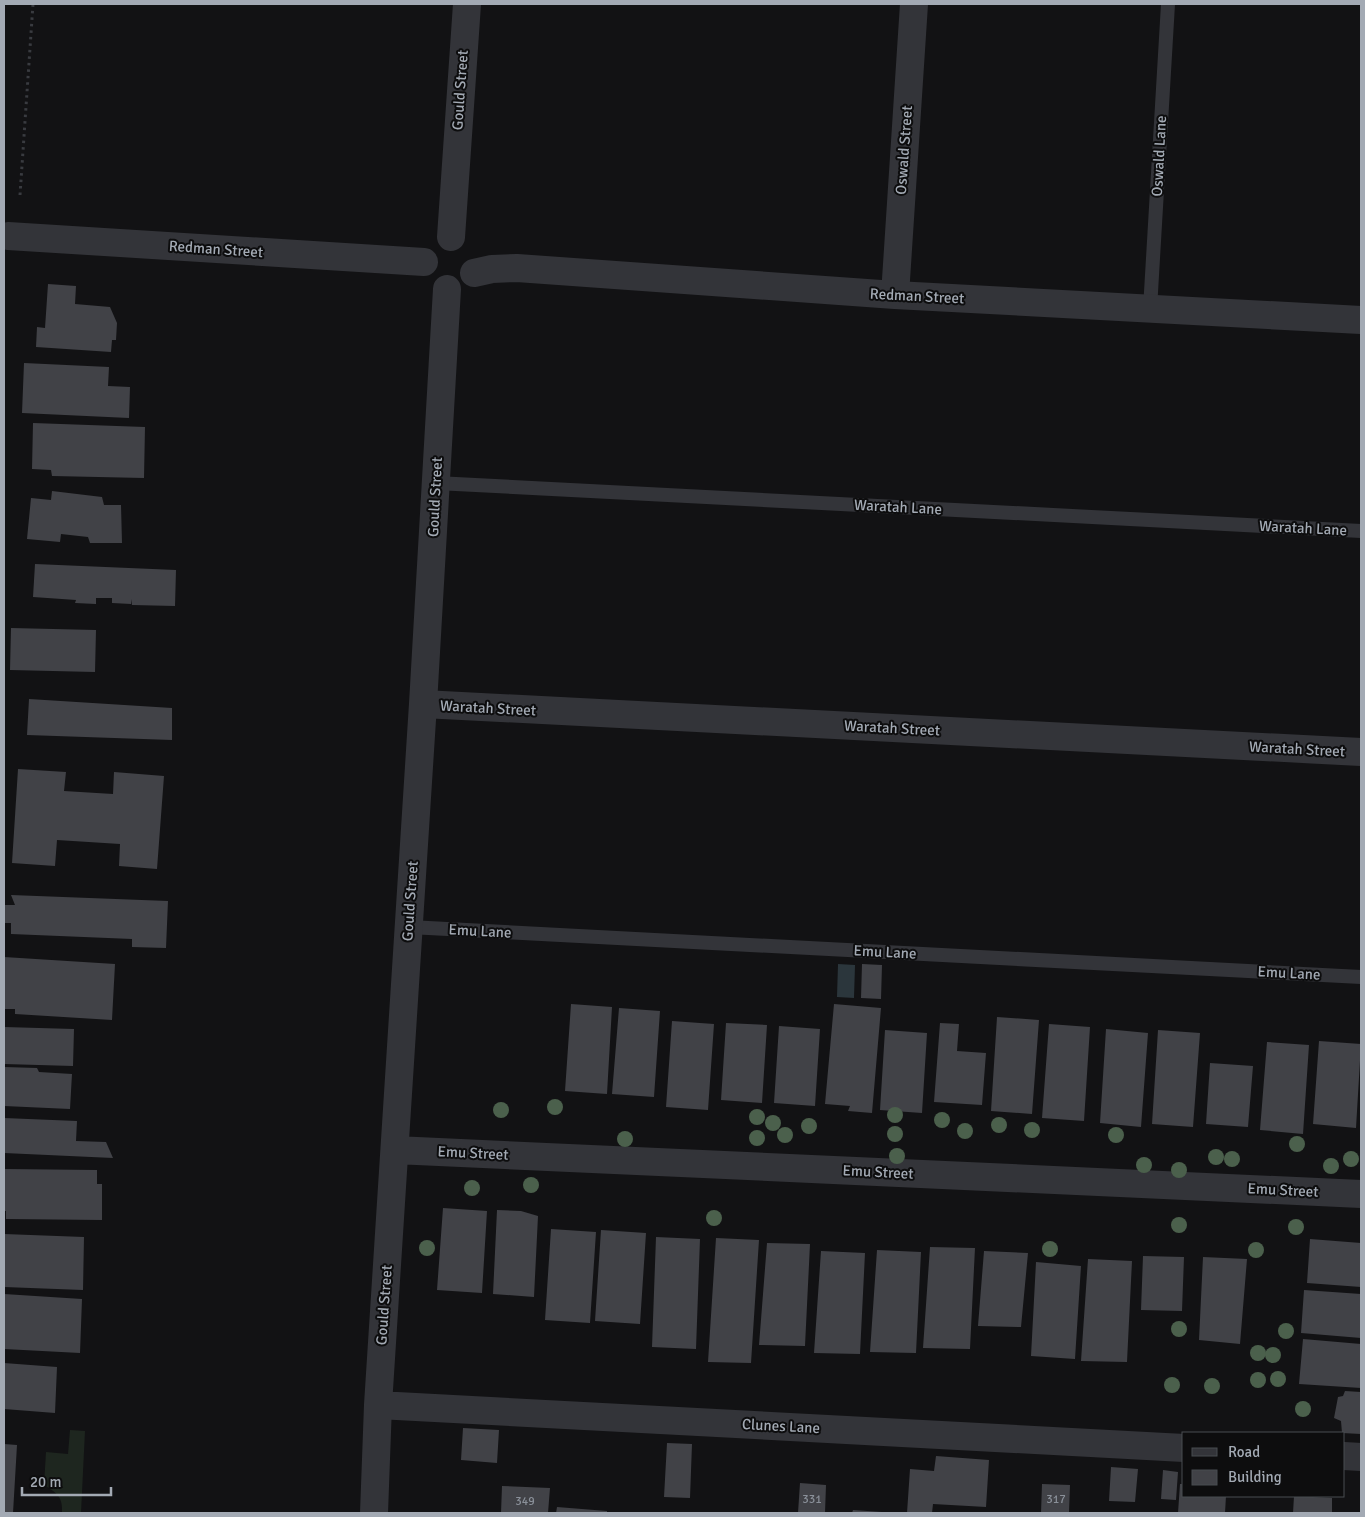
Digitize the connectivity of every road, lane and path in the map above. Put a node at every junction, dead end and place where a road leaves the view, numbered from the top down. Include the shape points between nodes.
1 (33, 4) edge
2 (467, 4) edge
3 (914, 4) edge
4 (1168, 4) edge
5 (20, 195) dead end
6 (5, 235) edge
7 (451, 237) junction
8 (424, 262) junction
9 (474, 273) junction
10 (447, 288) junction
11 (895, 295) junction
12 (1150, 309) junction
13 (1361, 320) edge
14 (436, 483) junction
15 (1361, 531) edge
16 (423, 704) junction
17 (1361, 752) edge
18 (408, 927) junction
19 (1361, 977) edge
20 (395, 1150) junction
21 (1361, 1194) edge
22 (378, 1405) junction
23 (1182, 1448) edge
24 (1345, 1456) edge
25 (1361, 1457) edge
26 (374, 1513) edge

1 - 5 path
2 - 7 street, Gould Street
3 - 11 street, Oswald Street
4 - 12 lane, Oswald Lane
6 - 8 street, Redman Street
7 - 8 street via 435,241 425,254
7 - 9 street via 470,246 476,259
8 - 10 street via 428,276 439,287
9 - 10 street via 463,285
9 - 11 street, Redman Street via 517,268
10 - 14 street, Gould Street
11 - 12 street, Redman Street
12 - 13 street, Redman Street
14 - 15 lane, Waratah Lane
14 - 16 street, Gould Street
16 - 17 street, Waratah Street
16 - 18 street, Gould Street
18 - 19 lane, Emu Lane
18 - 20 street, Gould Street
20 - 21 street, Emu Street
20 - 22 street, Gould Street
22 - 23 street, Clunes Lane
22 - 26 street, Gould Street
24 - 25 street

